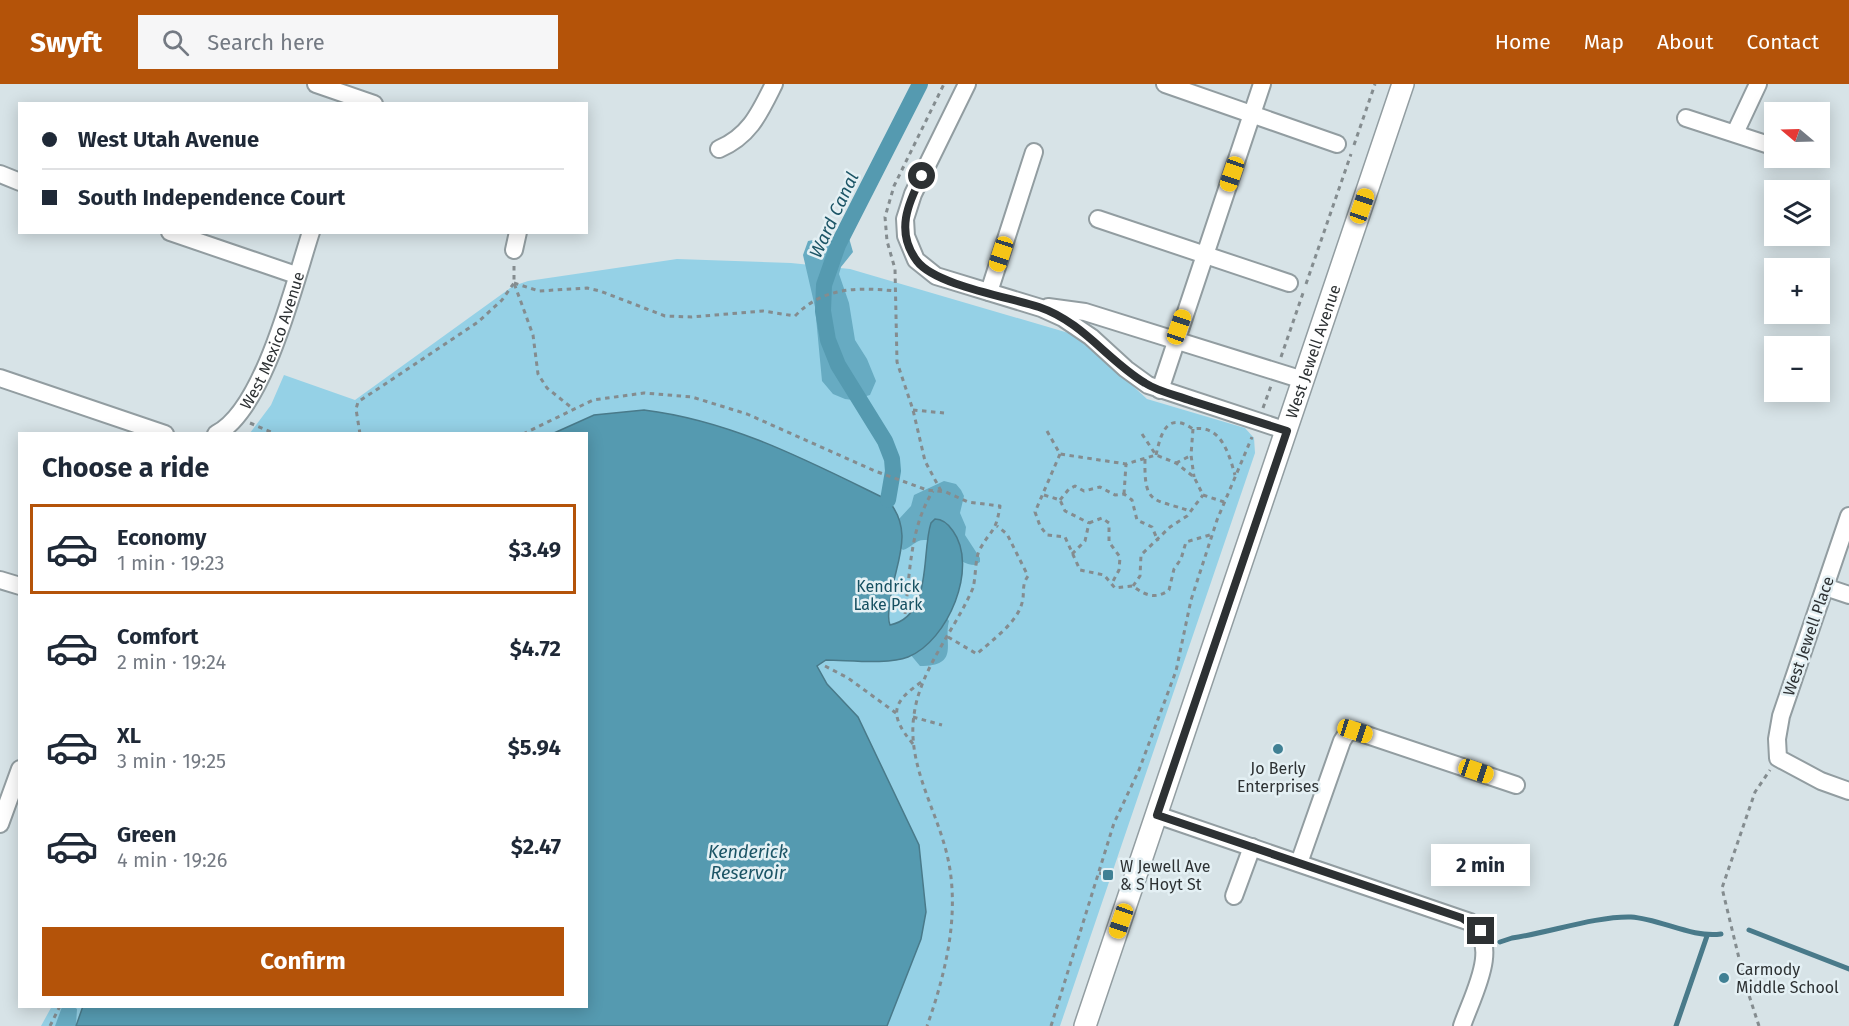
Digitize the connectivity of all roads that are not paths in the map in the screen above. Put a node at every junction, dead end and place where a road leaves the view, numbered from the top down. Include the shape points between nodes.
1 (316, 84) edge
2 (774, 84) edge
3 (967, 84) edge
4 (1165, 84) edge
5 (1262, 84) edge
6 (1403, 84) edge
7 (1758, 84) edge
8 (357, 95) edge
9 (1252, 113) junction
10 (1686, 118) dead end
11 (1735, 133) junction
12 (1764, 143) edge
13 (1337, 144) dead end
14 (719, 149) dead end
15 (1034, 152) dead end
16 (0, 174) edge
17 (18, 181) edge
18 (1098, 219) dead end
19 (176, 234) edge
20 (310, 234) edge
21 (518, 234) edge
22 (514, 250) dead end
23 (1204, 255) junction
24 (297, 275) junction
25 (1289, 283) dead end
26 (989, 292) junction
27 (1041, 308) junction
28 (1175, 339) junction
29 (0, 378) edge
30 (1303, 380) junction
31 (1160, 390) junction
32 (136, 429) edge
33 (1287, 431) junction
34 (153, 432) edge
35 (219, 432) edge
36 (1849, 516) edge
37 (0, 580) edge
38 (18, 585) edge
39 (1826, 587) junction
40 (1849, 594) edge
41 (11, 776) edge
42 (1516, 784) dead end
43 (1849, 791) edge
44 (1157, 815) junction
45 (0, 824) edge
46 (1252, 847) junction
47 (1299, 863) junction
48 (1234, 896) dead end
49 (1085, 1026) edge
50 (1462, 1026) edge

1 - 8 street
2 - 14 street via 748,130
3 - 26 street via 909,202 906,236 916,260 929,272
4 - 9 street
5 - 9 street
6 - 30 main road, West Jewell Avenue
7 - 11 street
9 - 13 street
9 - 23 street
10 - 11 street
11 - 12 street
15 - 26 street
16 - 17 street
18 - 23 street
19 - 24 street
20 - 24 street, West Mexico Avenue
21 - 22 street
23 - 25 street
23 - 28 street
24 - 35 street, West Mexico Avenue via 263,375 239,417
26 - 27 street
27 - 28 street via 1073,309
27 - 31 street via 1078,327 1139,380
28 - 30 street
28 - 31 street
29 - 32 street
30 - 33 main road, West Jewell Avenue
31 - 33 street
32 - 34 street
33 - 44 main road, West Jewell Avenue
36 - 39 street, West Jewell Place
37 - 38 street
39 - 40 street
39 - 43 street, West Jewell Place via 1781,716 1778,758
41 - 45 street
42 - 47 street via 1355,731 1347,733
44 - 46 street
44 - 49 main road, West Jewell Avenue
46 - 47 street
46 - 48 street
47 - 50 street via 1476,926 1484,937 1484,958

